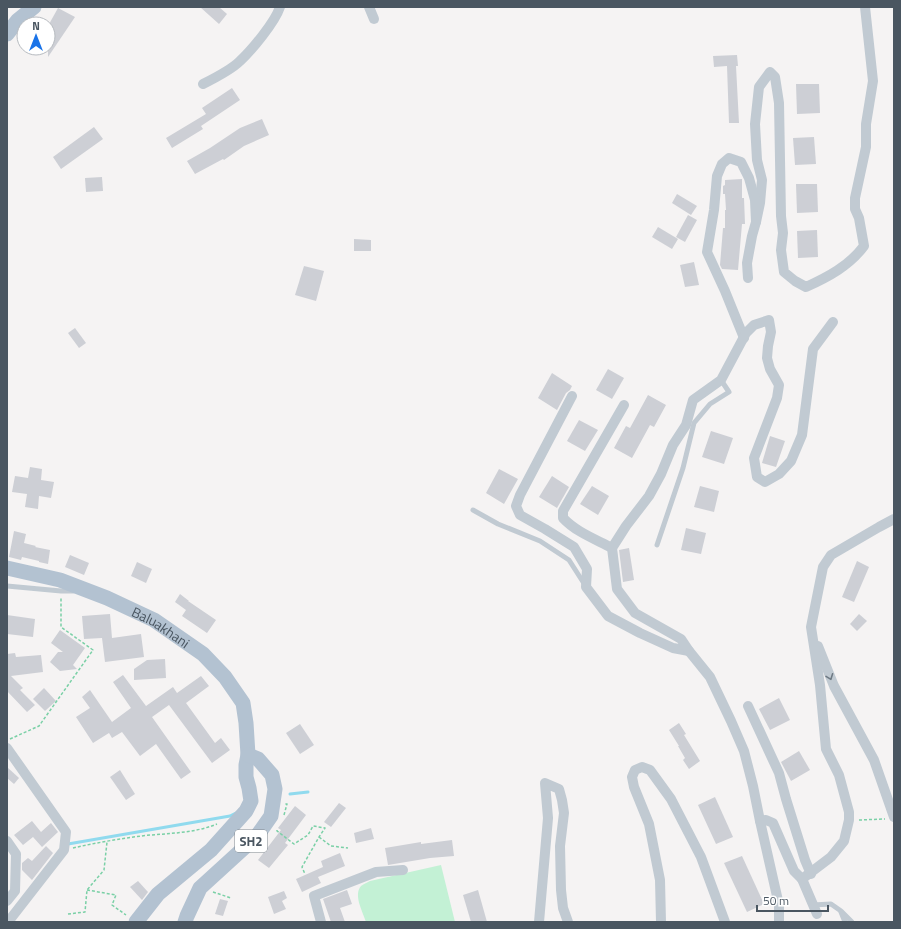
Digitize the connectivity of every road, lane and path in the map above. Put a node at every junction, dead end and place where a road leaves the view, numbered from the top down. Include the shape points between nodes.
1 (34, 7) edge
2 (280, 7) edge
3 (369, 7) edge
4 (865, 7) edge
5 (374, 19) dead end
6 (7, 34) edge
7 (203, 84) dead end
8 (756, 222) junction
9 (748, 278) dead end
10 (833, 322) dead end
11 (744, 338) junction
12 (721, 380) junction
13 (572, 396) dead end
14 (624, 406) dead end
15 (473, 510) dead end
16 (894, 519) edge
17 (657, 545) dead end
18 (612, 548) junction
19 (7, 568) edge
20 (7, 586) edge
21 (586, 587) junction
22 (86, 590) junction
23 (61, 592) junction
24 (811, 627) junction
25 (689, 651) junction
26 (748, 706) dead end
27 (7, 740) edge
28 (7, 748) edge
29 (248, 755) junction
30 (890, 818) edge
31 (849, 820) junction
32 (760, 821) junction
33 (223, 822) dead end
34 (276, 831) dead end
35 (319, 837) junction
36 (7, 841) edge
37 (107, 842) junction
38 (348, 848) dead end
39 (64, 850) junction
40 (403, 870) dead end
41 (305, 874) dead end
42 (806, 877) junction
43 (200, 888) junction
44 (88, 890) junction
45 (231, 898) dead end
46 (7, 901) edge
47 (815, 910) joint
48 (841, 911) junction
49 (68, 914) dead end
50 (8, 922) edge
51 (136, 922) edge
52 (185, 922) edge
53 (321, 922) edge
54 (539, 922) edge
55 (568, 922) edge
56 (661, 922) edge
57 (725, 922) edge
58 (779, 922) edge
59 (845, 922) edge
60 (852, 922) edge

1 - 6 main road via 18,20
2 - 7 street via 263,35 239,62
3 - 5 street
4 - 8 street via 873,81 866,124 866,147 856,198 864,246 843,267 806,287 784,272 779,103 775,77 770,72 759,87 755,124 757,160 762,180
8 - 9 street via 747,262
8 - 11 street via 755,200 749,178 741,162 729,158 722,164 717,176 707,252
10 - 11 street via 813,349 802,435 791,461 779,474 765,482 757,477 754,458 777,398 779,385 767,358 771,332 769,320 754,325
11 - 12 street
12 - 17 lane via 729,392 710,404 694,423
12 - 18 street via 693,400 686,425 673,445 649,496
13 - 21 street via 516,506 520,515 574,547 587,569
14 - 18 street via 563,511 563,518 569,524
15 - 21 lane via 498,524 540,541 569,560
16 - 24 street via 831,555 823,567
18 - 25 street via 617,589 635,613 681,639
19 - 22 main road, Baluakhani via 60,580
20 - 23 lane
21 - 25 street via 608,616 673,648
22 - 23 lane
22 - 29 main road, Baluakhani via 154,620 202,654 225,677 243,703
23 - 27 path via 61,627 93,650 38,726
24 -> 30 street via 834,686 874,760
24 - 31 street via 826,749 839,775
25 - 32 street via 710,677 744,751
26 - 42 street via 779,773 804,860
28 - 39 street via 66,832
29 - 43 main road, SH2 via 258,758 272,775 275,789 271,816 257,836
29 - 51 main road, Baluakhani via 246,777 251,801 246,812 211,850 158,894
30 - 31 path
31 - 42 street via 844,841 831,857
32 - 42 street via 773,823 794,871
32 - 58 street via 779,905
33 - 37 path via 204,829
34 - 35 path via 294,844 308,835 313,826 325,828
35 - 38 path via 331,846
35 - 41 path via 302,867
36 - 46 street via 16,854 15,891
37 - 39 path
37 - 44 path via 104,870
39 - 50 street
40 - 53 street via 376,872 314,896
42 - 47 street
43 - 45 path
43 - 52 main road, SH2
44 - 49 path via 85,912
44 - 51 path via 116,896 112,905
47 - 48 lane via 831,904
48 - 59 lane
48 - 60 lane
54 - 55 street via 548,818 544,783 559,789 562,800 564,813 560,846 561,890
56 - 57 street via 660,880 649,824 632,778 635,770 642,767 650,770 671,799 701,857

